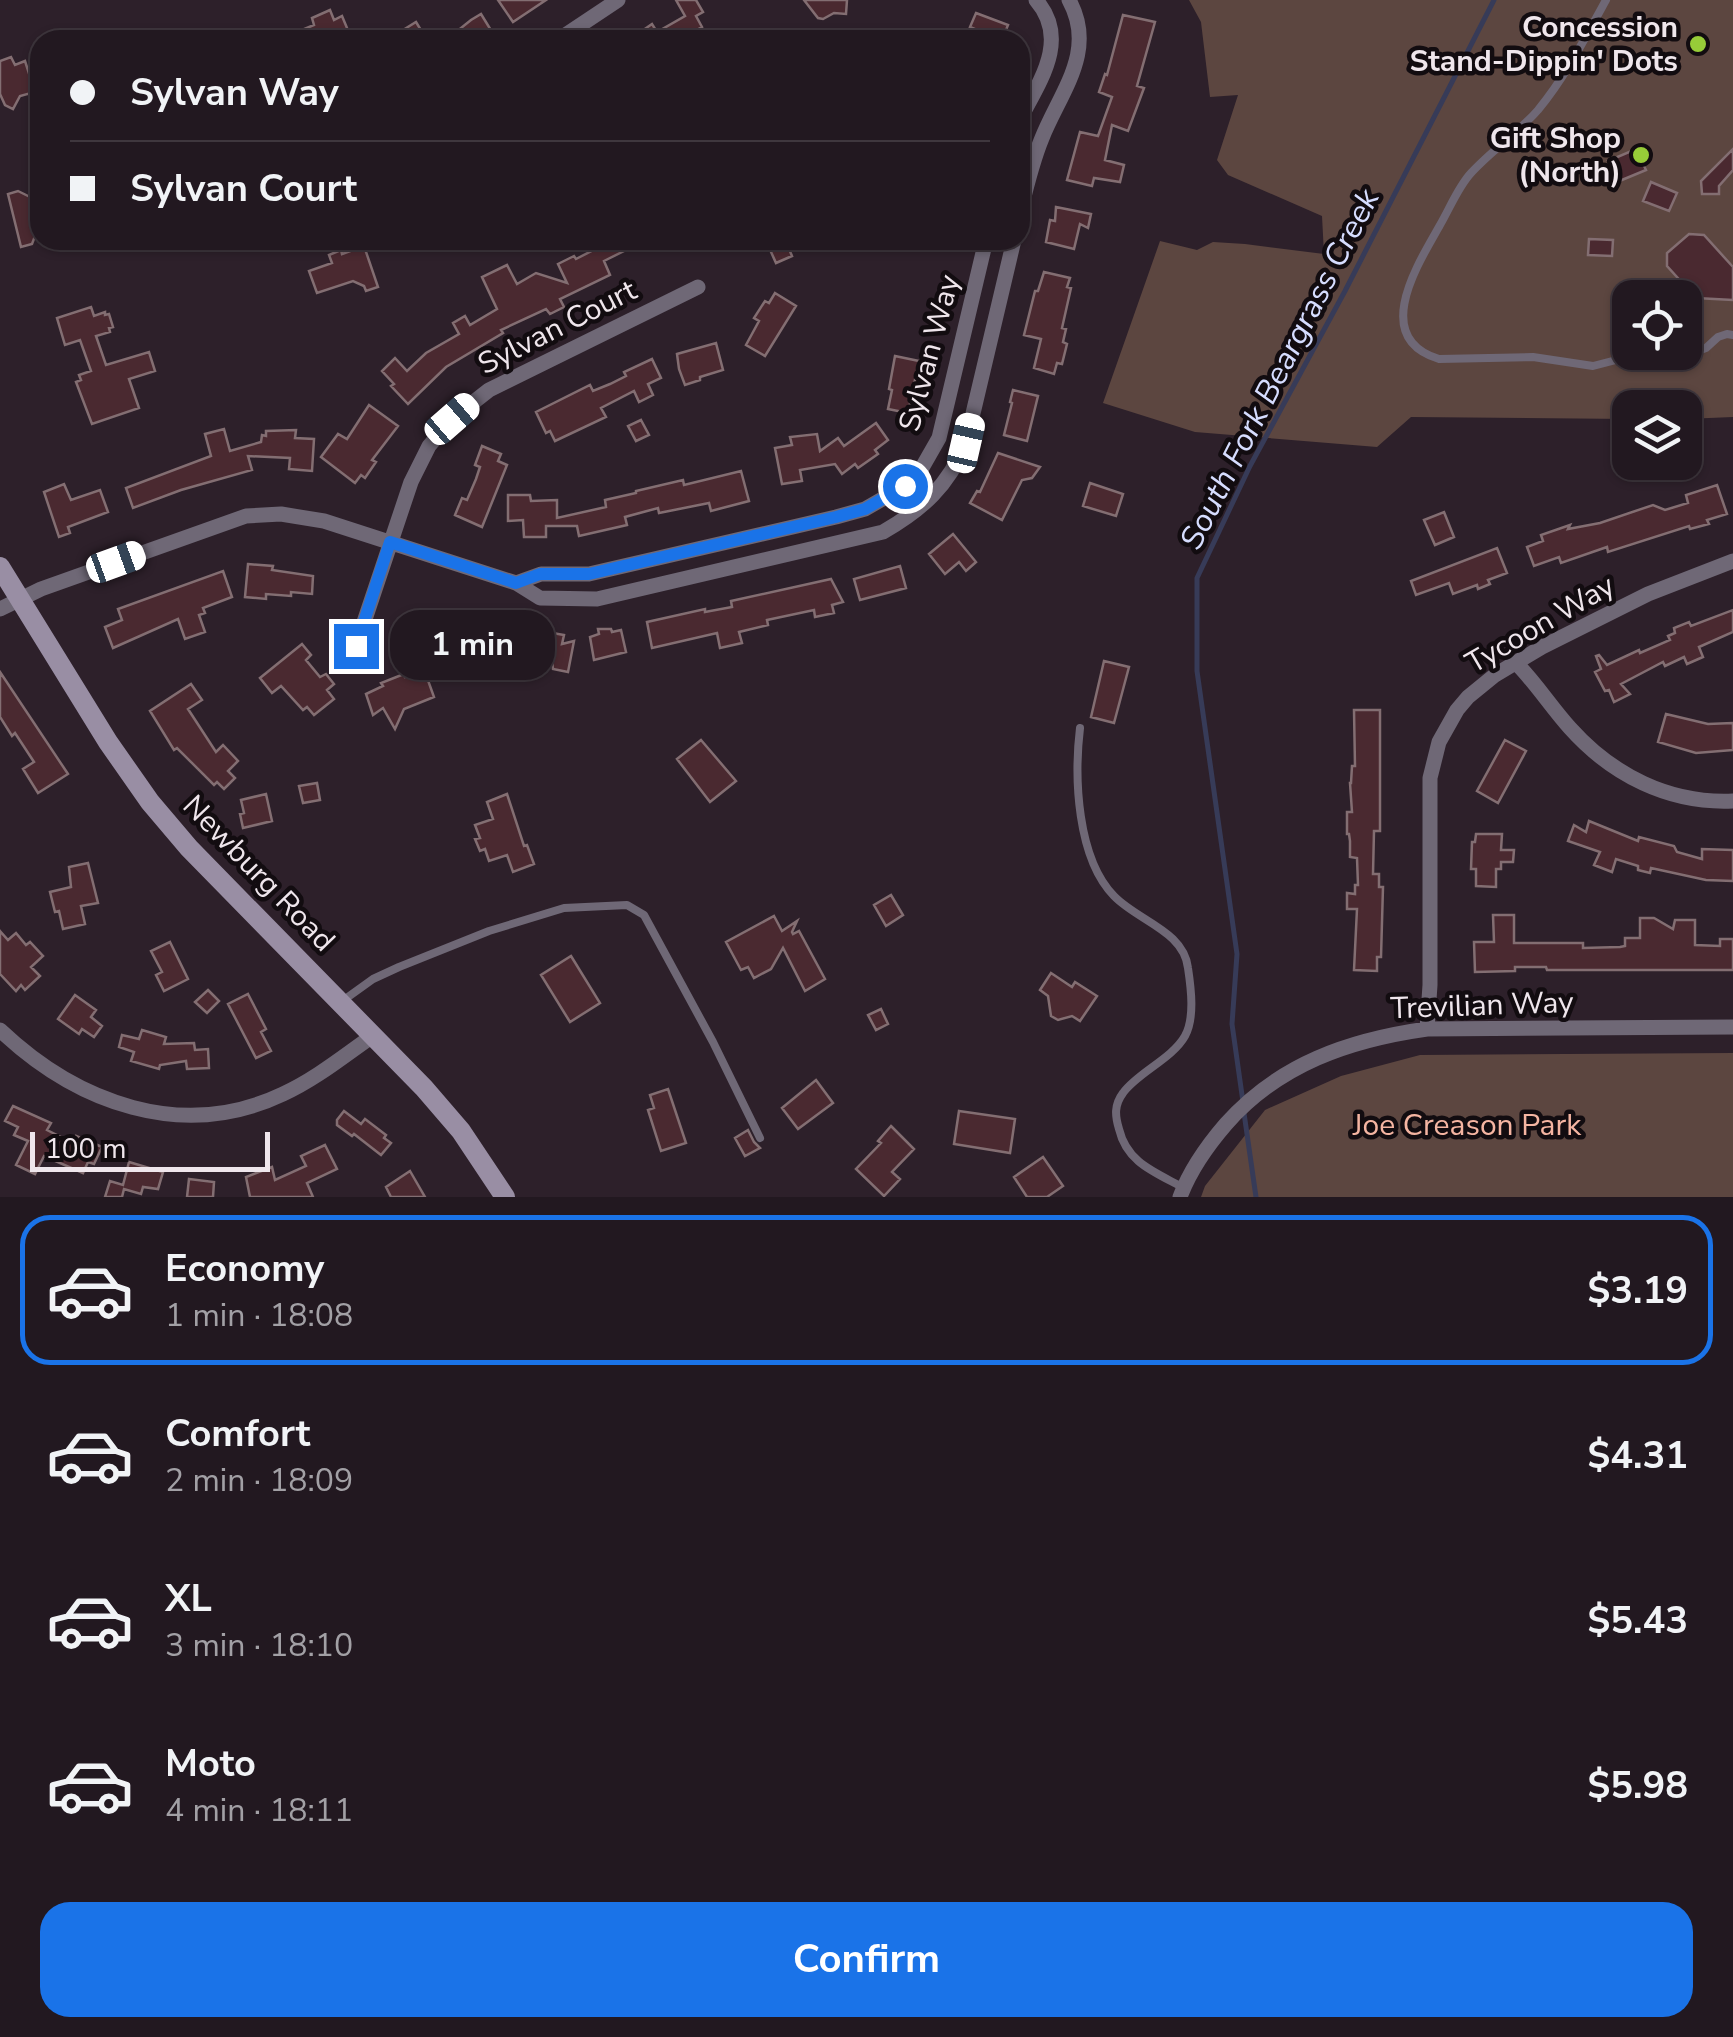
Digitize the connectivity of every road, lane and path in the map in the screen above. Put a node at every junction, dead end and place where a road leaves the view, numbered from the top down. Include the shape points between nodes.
1 (618, 0) edge
2 (1036, 0) edge
3 (1069, 0) edge
4 (1606, 0) edge
5 (573, 30) edge
6 (1040, 81) junction
7 (1064, 92) junction
8 (1030, 100) edge
9 (1030, 173) edge
10 (984, 250) edge
11 (1012, 250) edge
12 (698, 288) dead end
13 (1733, 335) edge
14 (390, 542) junction
15 (1733, 560) edge
16 (625, 565) junction
17 (0, 567) edge
18 (516, 583) junction
19 (630, 591) junction
20 (10, 604) edge
21 (356, 646) dead end
22 (1516, 663) junction
23 (1080, 728) dead end
24 (1733, 801) edge
25 (341, 1002) junction
26 (1733, 1027) edge
27 (1427, 1029) junction
28 (0, 1030) edge
29 (374, 1035) junction
30 (760, 1138) dead end
31 (1182, 1192) edge
32 (505, 1197) edge

1 - 5 street
2 - 6 street via 1052,35
3 - 7 street via 1081,37
4 - 13 lane via 1536,112 1468,175 1411,278 1405,327 1413,345 1439,359 1533,357 1593,366 1686,355
6 - 7 street
6 - 8 street
7 - 9 street
10 - 16 street, Sylvan Way via 939,438 905,486 865,509
11 - 19 street, Sylvan Way via 966,443 950,474 913,514 869,536
12 - 14 street, Sylvan Court via 473,401 421,461
14 - 18 street, Sylvan Way
14 - 20 street, Sylvan Way via 296,515 246,516
14 - 21 street, Sylvan Court
15 - 22 street, Tycoon Way via 1609,612
16 - 18 street, Sylvan Way
16 - 19 street
17 - 20 main road, Newburg Road
18 - 19 street, Sylvan Way via 540,598 597,600
20 - 25 main road, Newburg Road via 150,802
22 - 24 street via 1611,766 1668,794
22 - 27 street, Tycoon Way via 1468,697 1433,759
23 - 31 lane via 1078,807 1094,865 1113,895 1180,943 1188,963 1191,1012 1185,1036 1123,1092 1114,1112 1123,1147
25 - 29 main road, Newburg Road
25 - 30 lane via 372,979 489,931 564,908 627,905 644,915
26 - 27 street, Trevilian Way
27 - 31 street, Trevilian Way via 1345,1046 1291,1070 1246,1103 1197,1162
28 - 29 street via 86,1092 173,1115 265,1102
29 - 32 main road, Newburg Road via 461,1131

